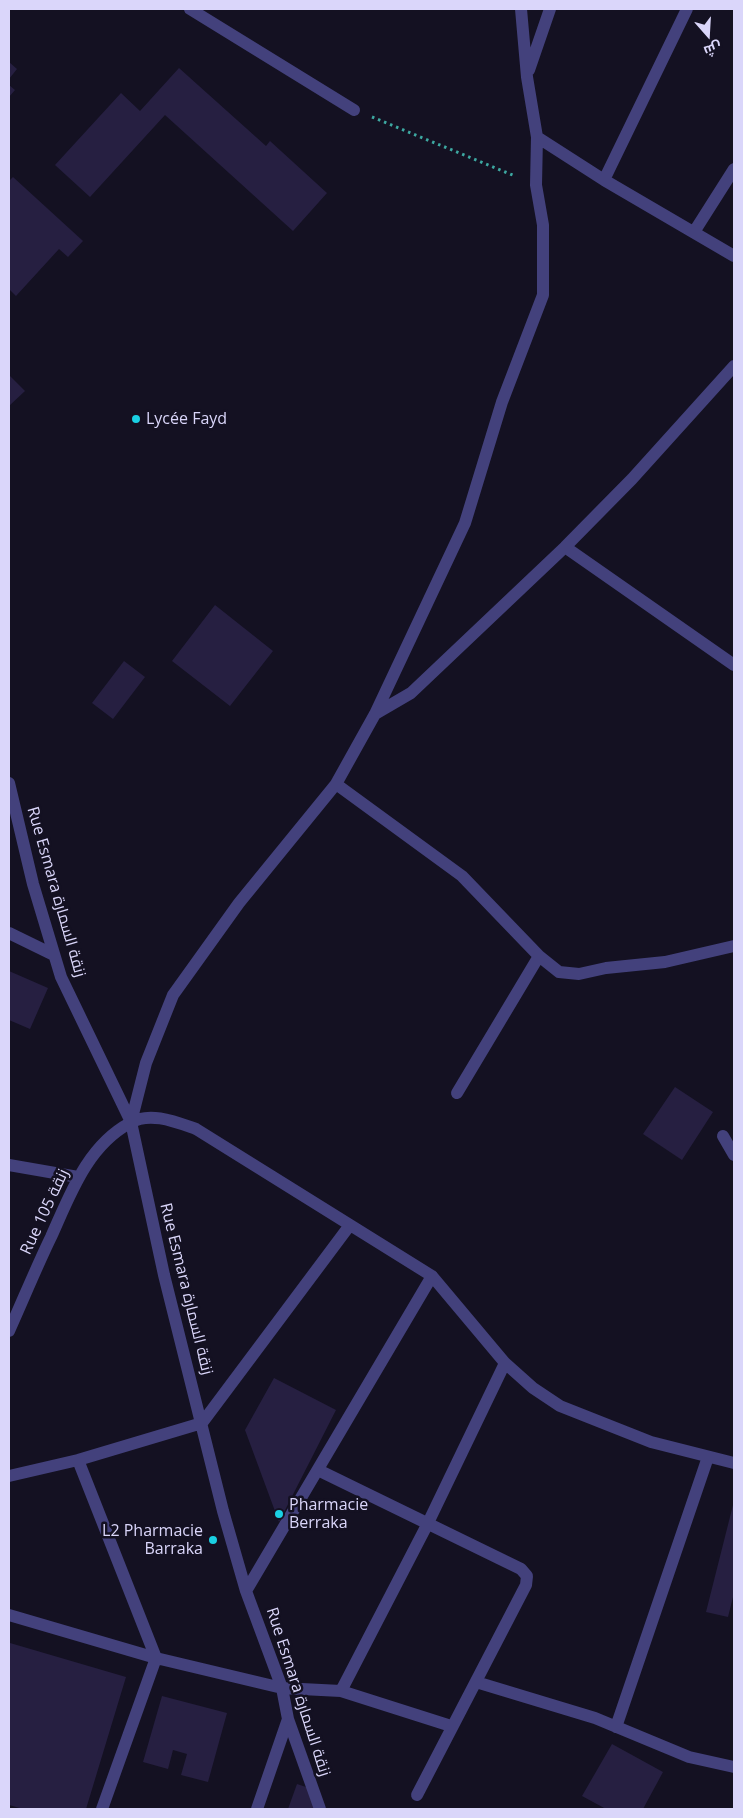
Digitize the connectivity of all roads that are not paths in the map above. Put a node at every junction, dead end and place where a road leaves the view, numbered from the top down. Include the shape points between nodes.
1 (190, 9) edge
2 (522, 9) edge
3 (550, 9) edge
4 (687, 9) edge
5 (527, 77) junction
6 (354, 110) road end
7 (537, 137) junction
8 (734, 169) edge
9 (604, 180) junction
10 (694, 232) junction
11 (734, 256) edge
12 (734, 366) edge
13 (565, 547) junction
14 (734, 664) edge
15 (375, 714) junction
16 (9, 782) edge
17 (336, 784) junction
18 (9, 933) edge
19 (734, 946) edge
20 (54, 956) junction
21 (539, 956) junction
22 (457, 1093) dead end
23 (130, 1122) junction
24 (723, 1136) dead end
25 (734, 1155) edge
26 (9, 1165) edge
27 (78, 1177) junction
28 (350, 1225) junction
29 (432, 1276) junction
30 (9, 1331) edge
31 (505, 1363) junction
32 (202, 1423) junction
33 (708, 1456) junction
34 (78, 1460) junction
35 (734, 1463) edge
36 (318, 1470) junction
37 (9, 1476) edge
38 (427, 1525) junction
39 (246, 1591) junction
40 (9, 1615) edge
41 (156, 1658) junction
42 (476, 1682) junction
43 (282, 1688) junction
44 (341, 1691) junction
45 (288, 1718) junction
46 (452, 1726) junction
47 (616, 1727) junction
48 (734, 1767) edge
49 (417, 1795) dead end
50 (102, 1809) edge
51 (257, 1809) edge
52 (320, 1809) edge

1 - 6 street
2 - 5 street
3 - 5 street
4 - 9 street
5 - 7 street
7 - 9 street
7 - 15 street via 536,185 543,225 543,294 502,402 465,522
8 - 10 street
9 - 10 street
10 - 11 street
12 - 13 street via 632,479
13 - 14 street
13 - 15 street via 411,693
15 - 17 street
16 - 20 street, Rue Esmara زنقة السمارة
17 - 21 street via 462,876
17 - 23 street via 239,903 173,995 146,1063
18 - 20 street
19 - 21 street via 665,962 579,974 559,972
20 - 23 street, Rue Esmara زنقة السمارة via 61,978
21 - 22 street
23 - 27 street, Rue 105 زنقة via 100,1146
23 - 28 street via 147,1118 168,1119 196,1130
23 - 32 street, Rue Esmara زنقة السمارة via 164,1275
24 - 25 street
26 - 27 street
27 - 30 street, Rue 105 زنقة
28 - 29 street
28 - 32 street
29 - 31 street
29 - 36 street
31 - 33 street via 560,1406 651,1442
31 - 38 street
32 - 34 street
32 - 39 street, Rue Esmara زنقة السمارة
33 - 35 street
33 - 47 street
34 - 37 street
34 - 41 street
36 - 38 street
36 - 39 street
38 - 42 street via 521,1569 527,1576 526,1585
38 - 44 street
39 - 43 street, Rue Esmara زنقة السمارة
40 - 41 street
41 - 43 street
41 - 50 street
42 - 46 street
42 - 47 street
43 - 44 street
43 - 45 street, Rue Esmara زنقة السمارة
44 - 46 street
45 - 51 street
45 - 52 street, Rue Esmara زنقة السمارة
46 - 49 street
47 - 48 street via 689,1756

